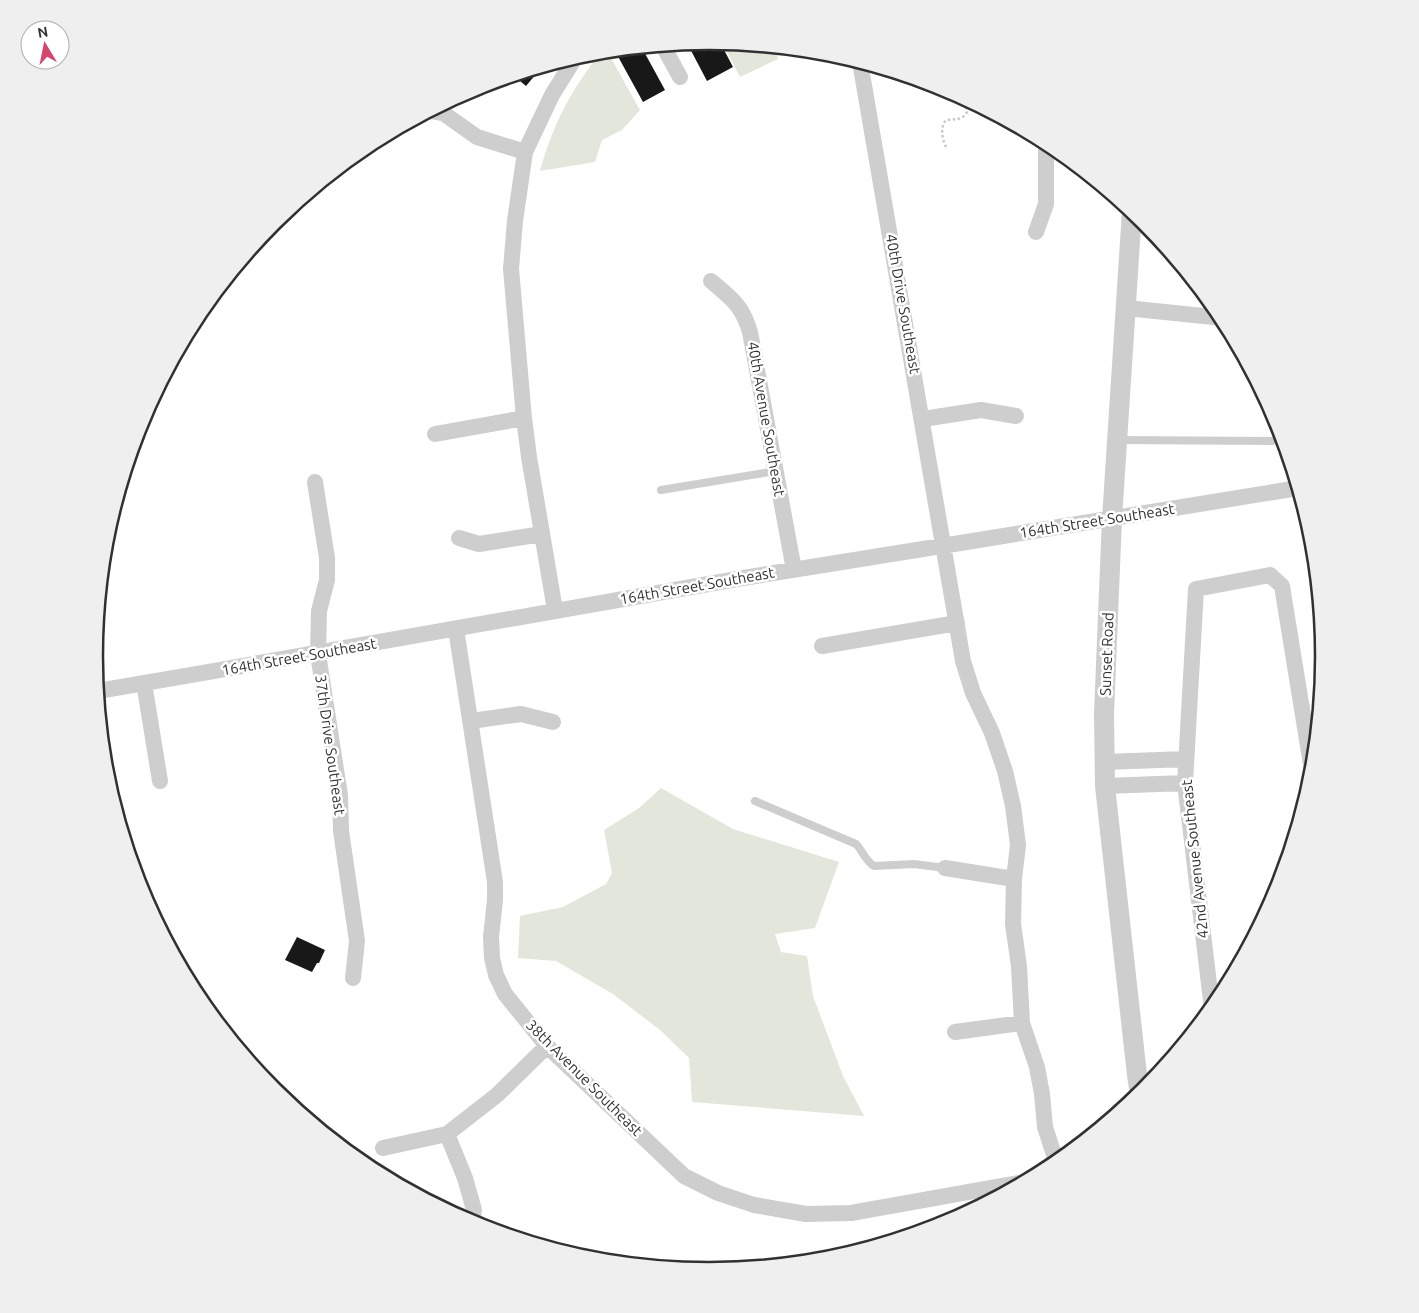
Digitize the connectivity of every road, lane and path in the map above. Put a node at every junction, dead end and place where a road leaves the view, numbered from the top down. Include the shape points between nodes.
1 (666, 51) edge
2 (569, 67) edge
3 (864, 70) edge
4 (680, 77) dead end
5 (966, 107) edge
6 (440, 113) edge
7 (946, 147) dead end
8 (525, 152) junction
9 (1046, 152) edge
10 (1131, 222) edge
11 (1036, 232) dead end
12 (711, 281) dead end
13 (1126, 308) junction
14 (1212, 317) edge
15 (1016, 416) dead end
16 (524, 418) junction
17 (923, 419) junction
18 (435, 434) dead end
19 (1117, 440) junction
20 (1272, 441) dead end
21 (776, 471) junction
22 (315, 482) dead end
23 (1292, 489) edge
24 (661, 490) dead end
25 (1112, 519) junction
26 (542, 534) junction
27 (459, 538) dead end
28 (944, 545) junction
29 (794, 570) junction
30 (555, 610) junction
31 (957, 624) junction
32 (456, 629) junction
33 (822, 646) dead end
34 (318, 654) junction
35 (144, 683) junction
36 (104, 690) edge
37 (471, 721) junction
38 (553, 722) dead end
39 (1308, 750) edge
40 (1186, 759) junction
41 (1105, 762) junction
42 (160, 781) dead end
43 (1185, 783) junction
44 (1105, 786) junction
45 (755, 801) dead end
46 (945, 868) joint
47 (1014, 879) junction
48 (353, 978) dead end
49 (1211, 998) edge
50 (1022, 1023) junction
51 (955, 1032) dead end
52 (548, 1046) junction
53 (1138, 1085) edge
54 (447, 1134) junction
55 (383, 1148) dead end
56 (1054, 1155) edge
57 (1007, 1185) edge
58 (473, 1215) edge

1 - 4 street
2 - 8 street
3 - 17 street, 40th Drive Southeast
5 - 7 path via 964,116 943,123
6 - 8 street via 477,137
8 - 16 street via 511,269
9 - 11 street via 1046,204
10 - 13 street, Sunset Road
12 - 21 street, 40th Avenue Southeast via 745,315
13 - 14 street
13 - 19 street, Sunset Road
15 - 17 street via 981,410
16 - 18 street
16 - 26 street
17 - 28 street, 40th Drive Southeast
19 - 20 lane
19 - 25 street, Sunset Road
21 - 24 lane
21 - 29 street, 40th Avenue Southeast
22 - 34 street, 37th Drive Southeast via 327,558 327,580 319,611
23 - 25 street, 164th Street Southeast
25 - 28 street, 164th Street Southeast
25 - 41 street, Sunset Road
26 - 27 street via 479,544
26 - 30 street
28 - 29 street, 164th Street Southeast
28 - 31 street, 40th Drive Southeast
29 - 30 street, 164th Street Southeast
30 - 32 street, 164th Street Southeast
31 - 33 street
31 - 47 street, 40th Drive Southeast via 973,694 992,733 1013,806 1018,845
32 - 34 street, 164th Street Southeast
32 - 37 street, 38th Avenue Southeast
34 - 35 street, 164th Street Southeast
34 - 48 street, 37th Drive Southeast via 340,795 341,832 357,941
35 - 36 street, 164th Street Southeast
35 - 42 street
37 - 38 street via 521,714
37 - 52 street, 38th Avenue Southeast via 495,882 491,938 496,976 505,994
39 - 40 street, 42nd Avenue Southeast via 1282,586 1270,575 1196,589
40 - 41 street
40 - 43 street, 42nd Avenue Southeast
41 - 44 street, Sunset Road
43 - 44 street
43 - 49 street, 42nd Avenue Southeast
44 - 53 street, Sunset Road
45 - 46 lane via 856,844 869,864 874,866 914,864
46 - 47 street
47 - 50 street, 40th Drive Southeast via 1013,924
50 - 51 street
50 - 56 street, 40th Drive Southeast via 1037,1067 1045,1127
52 - 54 street via 497,1095
52 - 57 street, 38th Avenue Southeast via 684,1176 718,1193 754,1205 806,1214 851,1213
54 - 55 street
54 - 58 street via 465,1178

